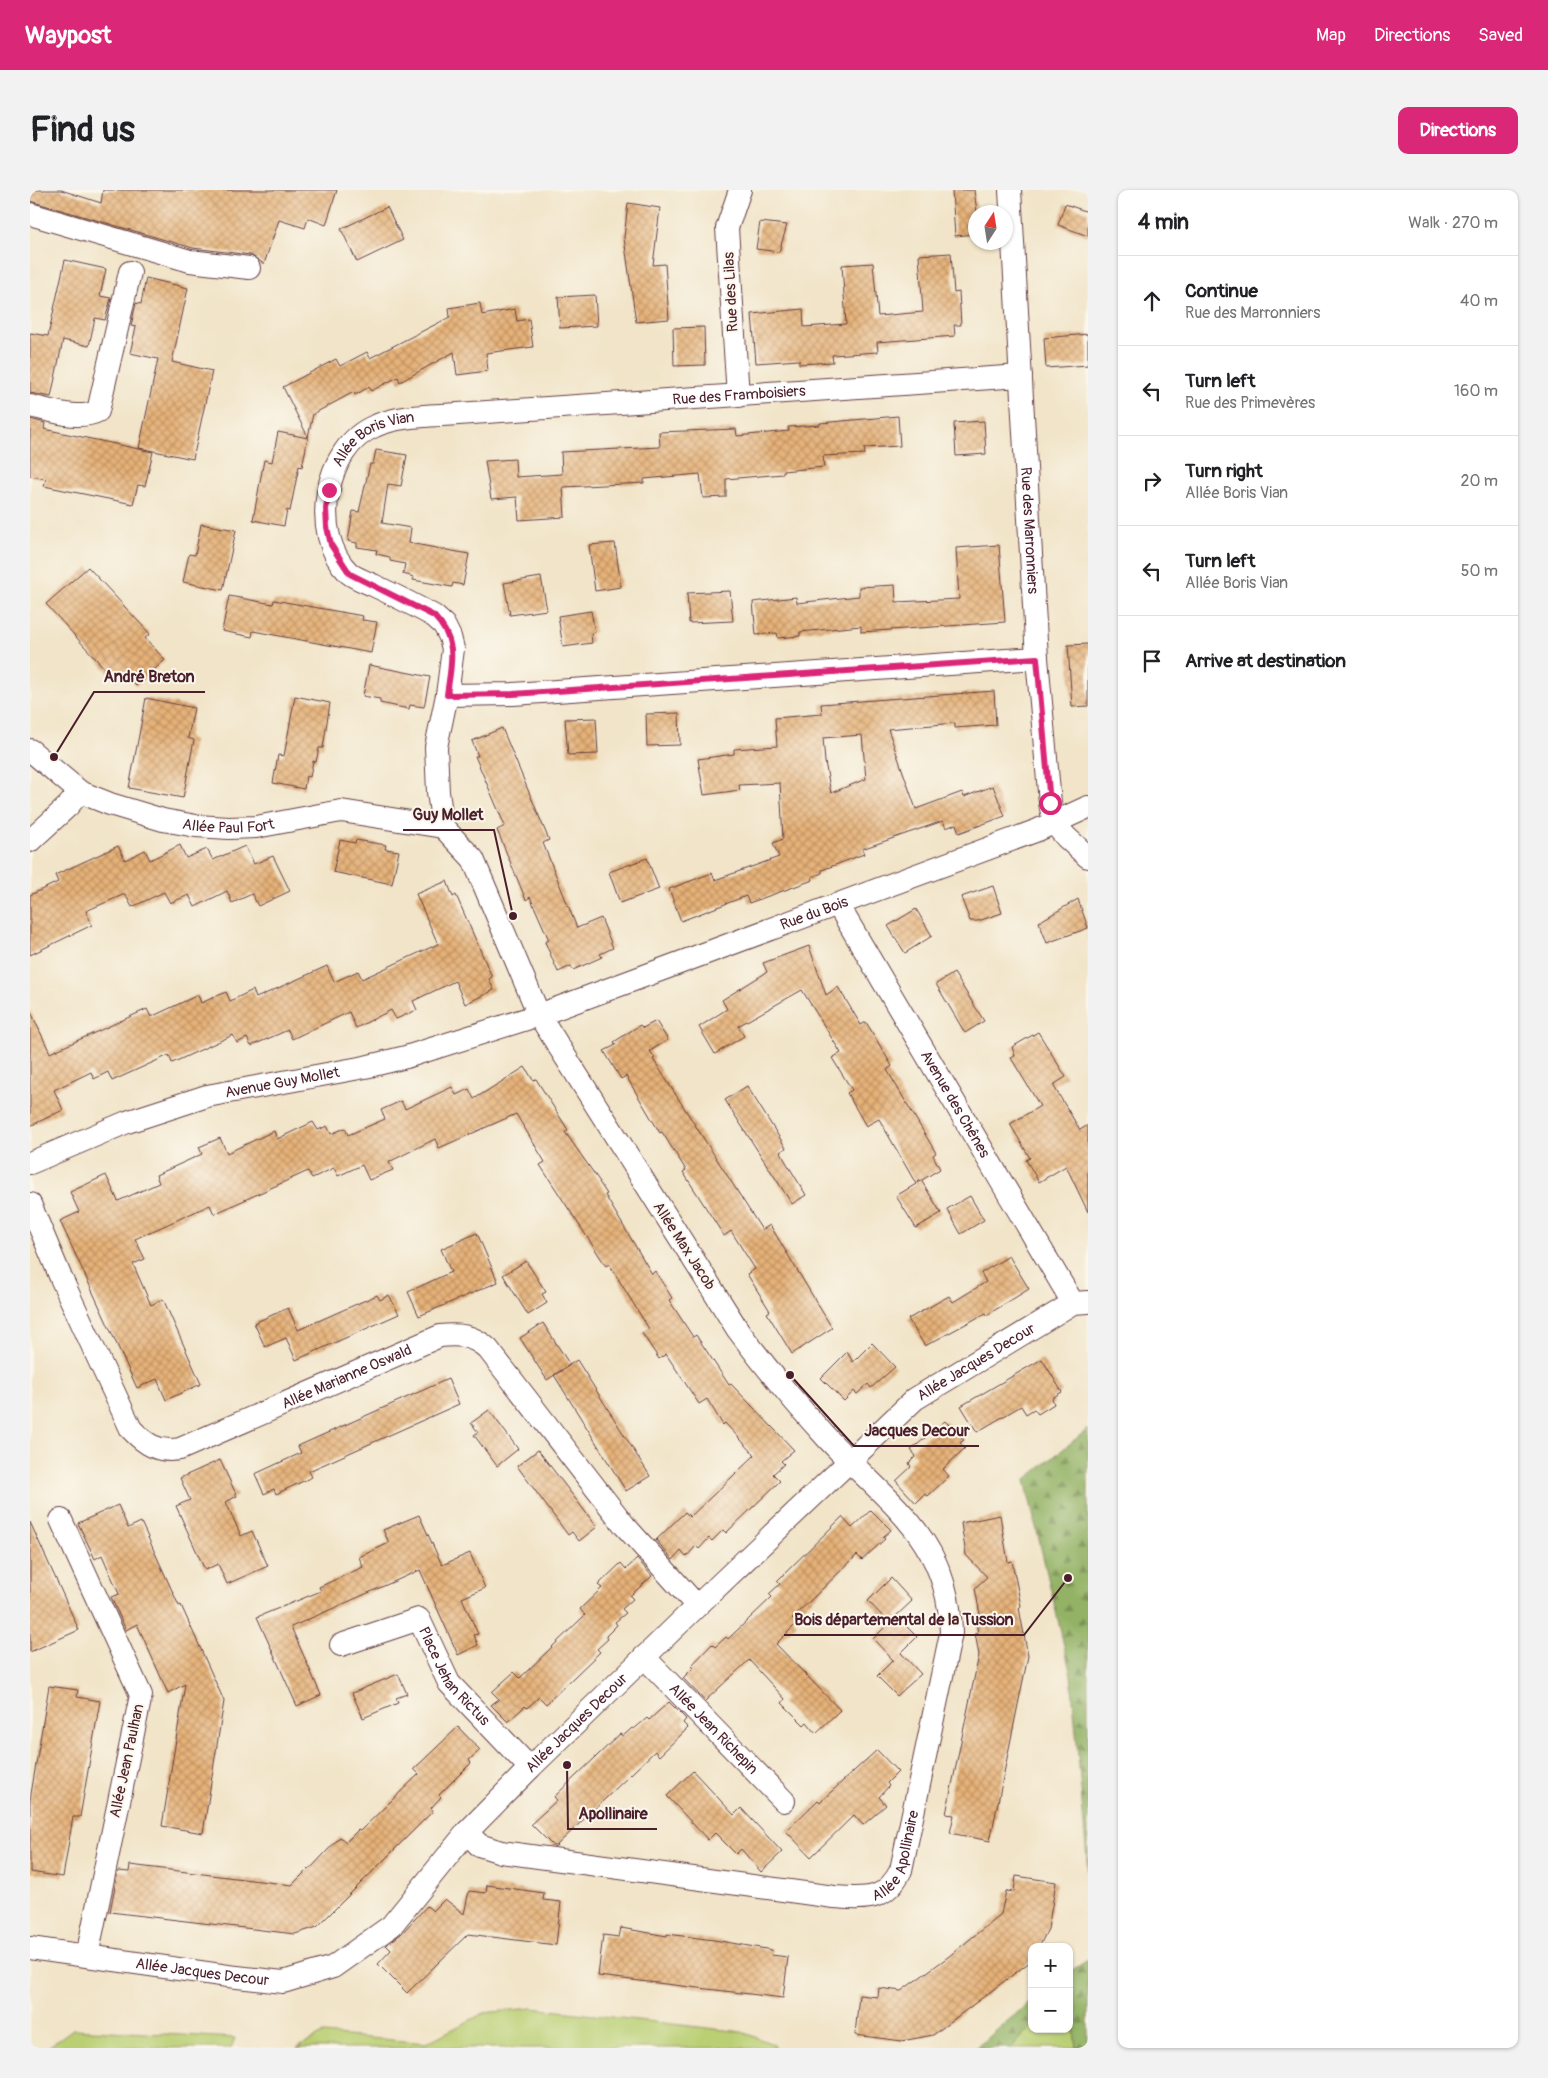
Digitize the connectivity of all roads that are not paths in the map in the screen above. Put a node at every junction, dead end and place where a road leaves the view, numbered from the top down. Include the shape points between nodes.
1 (740, 190) edge
2 (1010, 190) edge
3 (30, 214) edge
4 (249, 268) dead end
5 (130, 272) dead end
6 (1021, 376) junction
7 (738, 396) junction
8 (30, 406) edge
9 (458, 414) joint
10 (1037, 658) junction
11 (447, 695) junction
12 (30, 750) edge
13 (80, 792) junction
14 (1088, 807) edge
15 (1054, 823) junction
16 (443, 827) junction
17 (30, 841) edge
18 (1088, 857) edge
19 (838, 905) junction
20 (539, 1015) junction
21 (30, 1163) edge
22 (30, 1204) edge
23 (1081, 1303) edge
24 (850, 1462) junction
25 (61, 1520) dead end
26 (697, 1606) junction
27 (341, 1644) dead end
28 (644, 1657) junction
29 (530, 1768) junction
30 (784, 1801) dead end
31 (467, 1832) junction
32 (30, 1948) edge
33 (87, 1956) junction

1 - 7 street, Rue des Lilas via 727,228
2 - 6 street, Rue des Marronniers
3 - 4 street via 190,261
5 - 8 street via 98,411 78,415
6 - 7 street, Rue des Framboisiers
6 - 10 street, Rue des Marronniers
7 - 9 street, Rue des Framboisiers
9 - 11 street, Allée Boris Vian via 392,421 374,426 358,436 336,467 326,509 331,545 350,574 434,616 444,626 453,649
10 - 11 street via 513,694
10 - 15 street, Rue des Marronniers
11 - 16 street, Allée Boris Vian via 436,747
12 - 13 street, Allée Paul Fort
13 - 16 street, Allée Paul Fort via 163,820 196,826 256,827 341,811
13 - 17 street
14 - 15 street, Rue du Bois
15 - 18 street
15 - 19 street, Rue du Bois
16 - 20 street via 473,859
19 - 20 street, Rue du Bois
19 - 23 street, Avenue des Chênes
20 - 21 street, Avenue Guy Mollet via 398,1060 207,1096 127,1122
20 - 24 street, Allée Max Jacob via 738,1330 773,1378
22 - 26 street, Allée Marianne Oswald via 130,1429 142,1441 168,1451 180,1449 440,1336 467,1336 488,1349 625,1526
23 - 24 street, Allée Jacques Decour via 915,1399
24 - 26 street, Allée Jacques Decour
24 - 31 street, Allée Apollinaire via 920,1534 941,1574 950,1613 951,1633 901,1870 895,1882 883,1892 866,1899 834,1897 501,1852 479,1845
25 - 33 street, Allée Jean Paulhan via 141,1695
26 - 28 street, Allée Jacques Decour
27 - 29 street, Place Jehan Rictus via 419,1619 449,1683
28 - 29 street, Allée Jacques Decour
28 - 30 street, Allée Jean Richepin
29 - 31 street, Allée Jacques Decour
31 - 33 street, Allée Jacques Decour via 391,1926 333,1967 283,1982
32 - 33 street, Allée Jacques Decour

